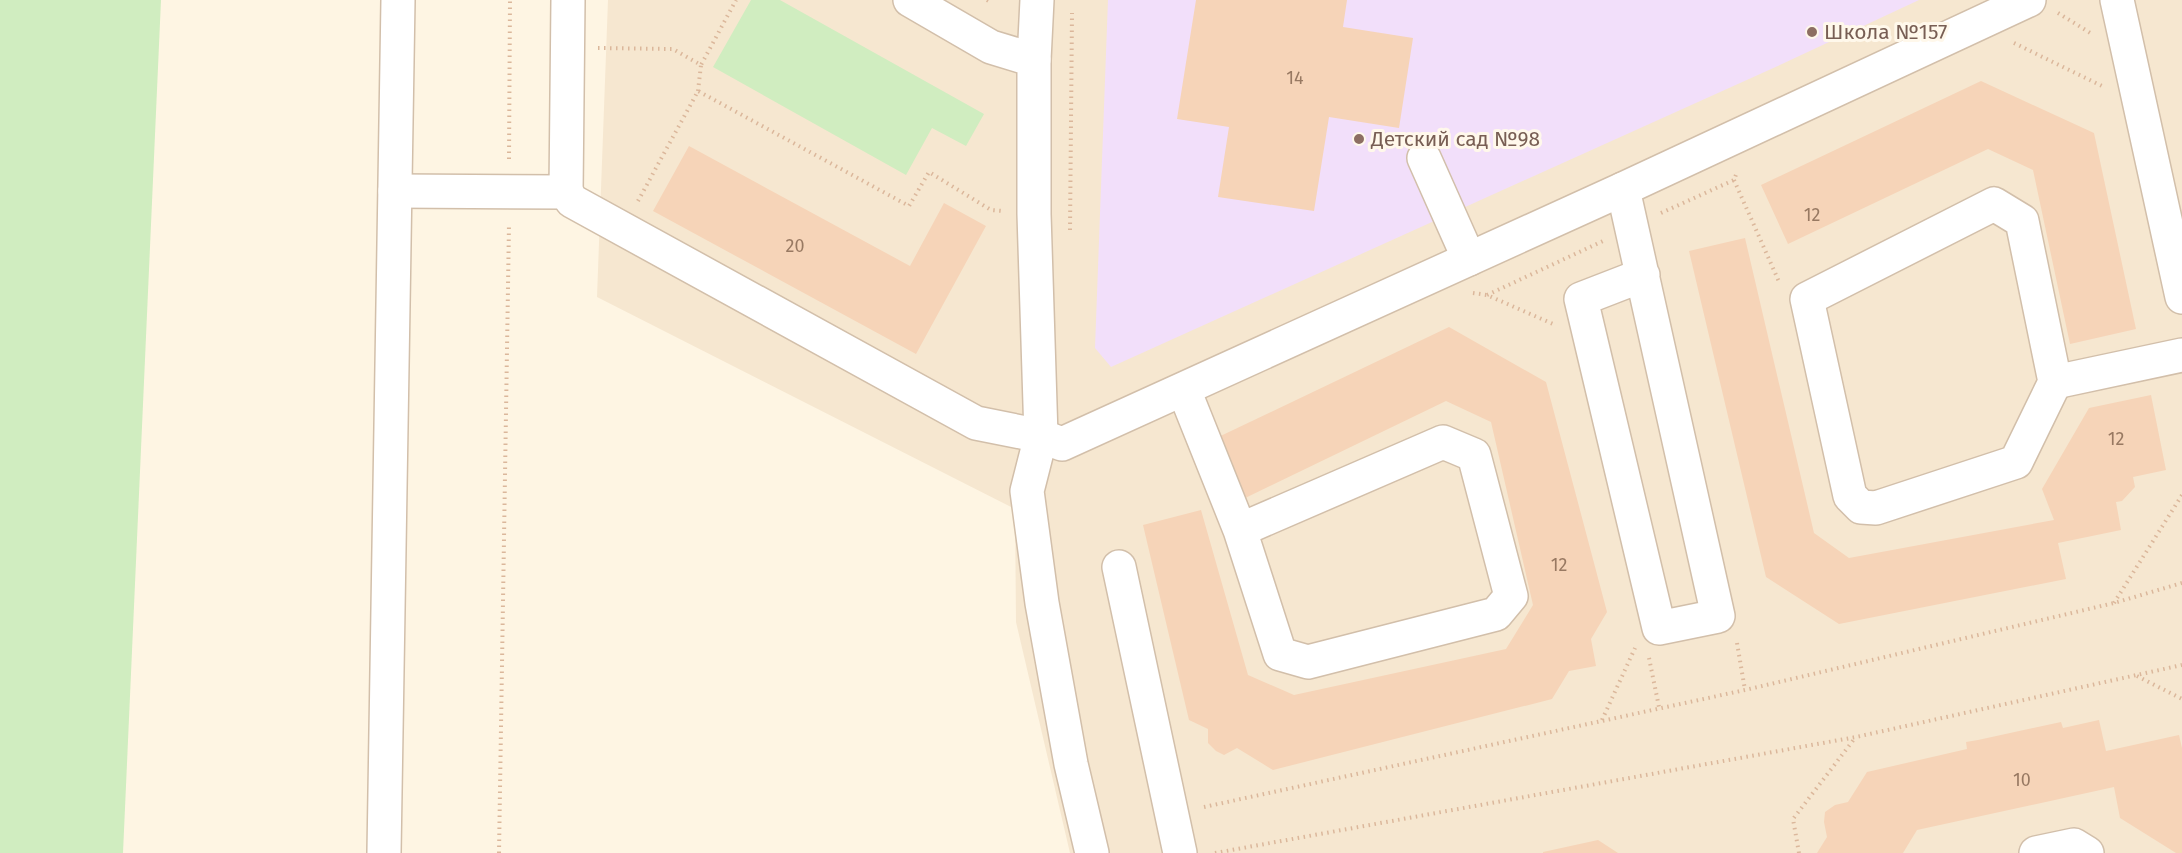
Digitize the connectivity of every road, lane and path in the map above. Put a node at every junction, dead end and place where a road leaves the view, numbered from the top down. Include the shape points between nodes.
1 (398, 0) edge
2 (510, 0) edge
3 (568, 0) edge
4 (736, 0) edge
5 (910, 0) edge
6 (1037, 0) edge
7 (2117, 0) edge
8 (2043, 6) edge
9 (1072, 12) dead end
10 (2010, 41) dead end
11 (568, 48) junction
12 (2130, 59) junction
13 (1034, 60) junction
14 (700, 65) junction
15 (2109, 89) dead end
16 (698, 91) junction
17 (1424, 158) dead end
18 (1740, 162) dead end
19 (1734, 180) junction
20 (1623, 189) junction
21 (395, 191) junction
22 (509, 191) junction
23 (566, 192) junction
24 (638, 202) dead end
25 (991, 210) dead end
26 (1632, 228) junction
27 (1070, 236) dead end
28 (1469, 259) junction
29 (1643, 275) junction
30 (1469, 293) dead end
31 (1784, 293) dead end
32 (1487, 295) junction
33 (2182, 297) edge
34 (1556, 326) dead end
35 (2182, 355) edge
36 (2055, 382) junction
37 (1184, 390) junction
38 (1041, 436) junction
39 (2182, 495) edge
40 (1240, 530) junction
41 (1119, 567) dead end
42 (2182, 583) edge
43 (2114, 603) junction
44 (1652, 635) junction
45 (2182, 665) edge
46 (2136, 675) junction
47 (2182, 699) edge
48 (1659, 707) junction
49 (1602, 721) junction
50 (1856, 737) junction
51 (1171, 814) junction
52 (384, 853) edge
53 (499, 853) edge
54 (1092, 853) edge
55 (1180, 853) edge
56 (1215, 853) edge
57 (1799, 853) edge
58 (2036, 853) edge
59 (2087, 853) edge

1 - 21 street
2 - 22 path
3 - 11 street
4 - 14 path
5 - 13 street via 991,46
6 - 13 street
7 - 12 street
8 - 12 path
8 - 20 street
9 - 27 path
10 - 15 path
11 - 14 path via 673,49
11 - 23 street
12 - 33 street
13 - 38 street
14 - 16 path
16 - 24 path
16 - 25 path via 909,206 929,172
17 - 28 street
18 - 19 path
19 - 26 path
19 - 31 path
20 - 26 street
20 - 28 street
21 - 22 street
21 - 52 street
22 - 23 street
22 - 53 path
23 - 38 street via 572,201 976,423
26 - 29 street
26 - 32 path
28 - 37 street
29 - 44 street via 1581,299
29 - 44 street via 1718,616
30 - 32 path
32 - 34 path
35 - 36 street
36 - 36 street via 2022,221 1994,204 1808,299 1850,496 1861,507 1876,508 2016,462
37 - 38 street via 1062,444
37 - 40 street
38 - 54 street via 1027,491 1041,603
39 - 43 path
40 - 40 street via 1280,654 1308,662 1496,614 1511,596 1474,455 1443,442
41 - 51 street
42 - 43 path
43 - 48 path
44 - 48 path
44 - 49 path via 1637,645
45 - 46 path
46 - 47 path
46 - 50 path
48 - 49 path
49 - 51 path
50 - 56 path
50 - 57 path via 1793,819
51 - 55 street
58 - 59 street via 2074,845

